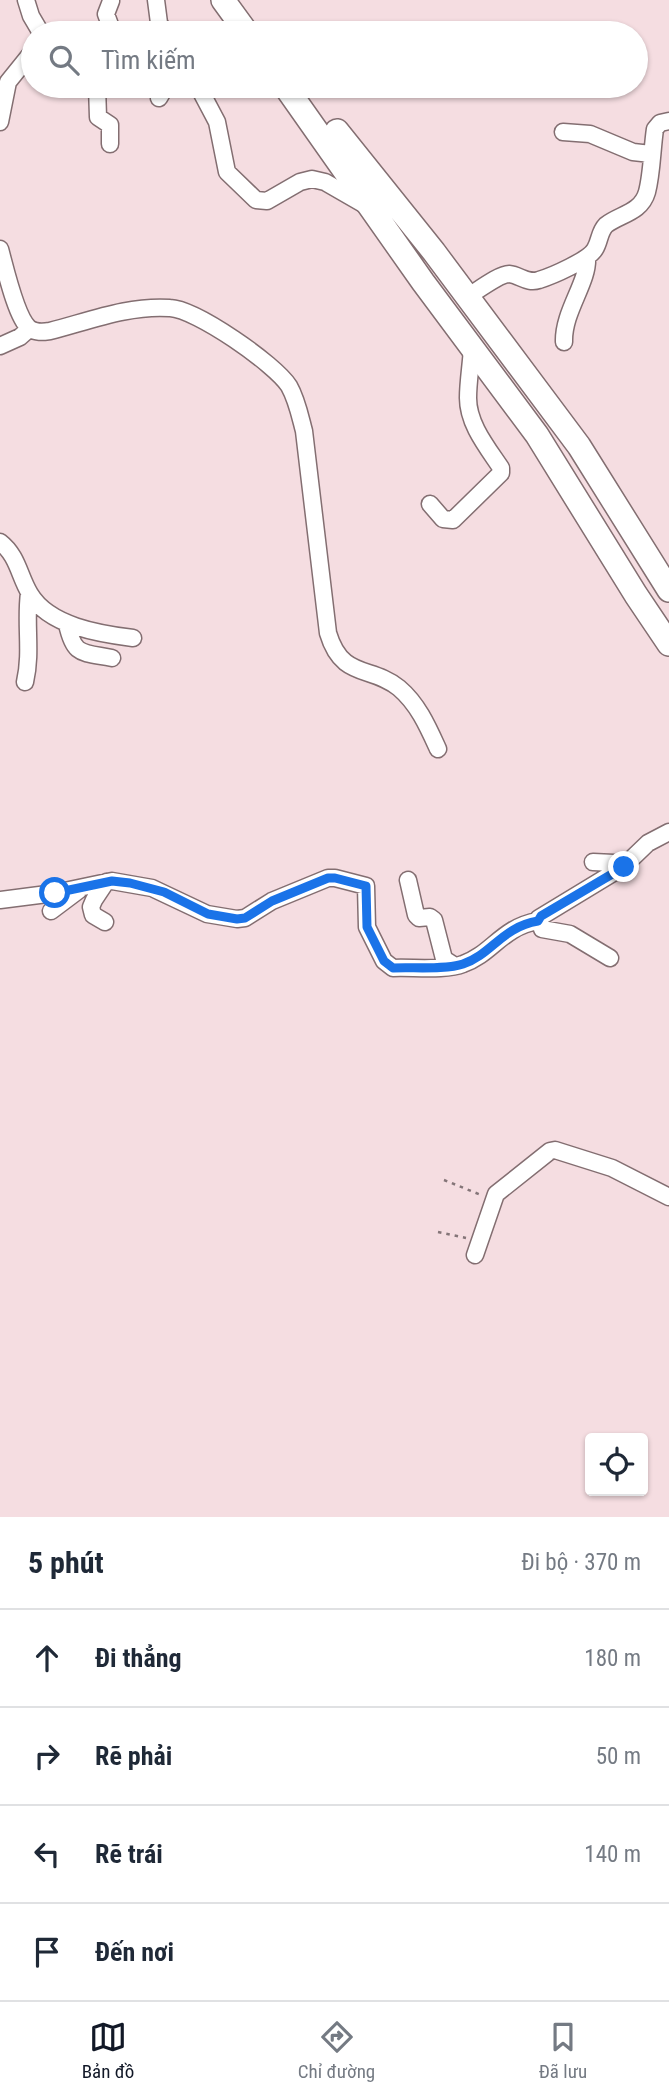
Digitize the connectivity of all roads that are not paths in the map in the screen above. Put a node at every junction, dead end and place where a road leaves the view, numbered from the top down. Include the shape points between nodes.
1 (26, 0) edge
2 (156, 0) edge
3 (223, 0) edge
4 (242, 0) edge
5 (111, 1) edge
6 (34, 21) edge
7 (109, 21) edge
8 (159, 21) edge
9 (238, 21) edge
10 (257, 21) edge
11 (21, 66) edge
12 (97, 98) edge
13 (204, 98) edge
14 (294, 98) edge
15 (313, 98) edge
16 (669, 121) edge
17 (0, 122) edge
18 (564, 132) dead end
19 (110, 145) dead end
20 (652, 154) junction
21 (375, 211) junction
22 (0, 249) edge
23 (587, 257) junction
24 (467, 298) junction
25 (29, 328) junction
26 (564, 342) dead end
27 (0, 346) edge
28 (472, 348) junction
29 (430, 504) dead end
30 (0, 542) edge
31 (669, 590) edge
32 (29, 593) junction
33 (67, 624) junction
34 (133, 638) dead end
35 (669, 644) edge
36 (111, 658) dead end
37 (24, 682) dead end
38 (438, 749) dead end
39 (669, 832) edge
40 (593, 862) dead end
41 (624, 867) junction
42 (408, 880) dead end
43 (106, 882) junction
44 (83, 887) junction
45 (0, 900) edge
46 (51, 911) dead end
47 (538, 921) junction
48 (105, 922) dead end
49 (610, 958) dead end
50 (455, 966) junction
51 (669, 1197) edge
52 (477, 1248) road end

1 - 6 street
2 - 8 street
3 - 9 highway
4 - 10 highway
5 - 7 street
11 - 17 street via 8,82
12 - 19 street via 98,117 110,125
13 - 21 street via 217,122 227,172 256,200 267,201 312,179
14 - 21 highway
15 - 24 highway
16 - 20 street via 656,129
18 - 20 street via 590,134 633,152
20 - 23 street via 646,194 629,214 607,224
21 - 28 highway
22 - 25 street
23 - 24 street via 541,280 502,276
23 - 26 street via 587,271 566,323
24 - 31 highway via 579,446
25 - 27 street
25 - 38 street via 50,331 144,308 174,308 224,332 280,376 292,392 304,431 331,645 356,671 396,686 409,698
28 - 29 street via 470,410 501,473 453,520 443,519
28 - 35 highway via 537,435
30 - 32 street via 13,556
32 - 33 street
32 - 37 street via 29,657
33 - 34 street
33 - 36 street via 75,648
39 - 41 street via 648,843
40 - 41 street
41 - 47 street
42 - 50 street via 416,915 434,920 444,959
43 - 44 street
43 - 48 street via 91,907 93,915
43 - 50 street via 152,888 208,914 237,919 335,878 366,886 367,927 388,965
44 - 45 street
44 - 46 street
47 - 49 street via 542,929 570,934
47 - 50 street via 512,929 475,958
51 - 52 street via 612,1168 555,1150 545,1153 496,1194

